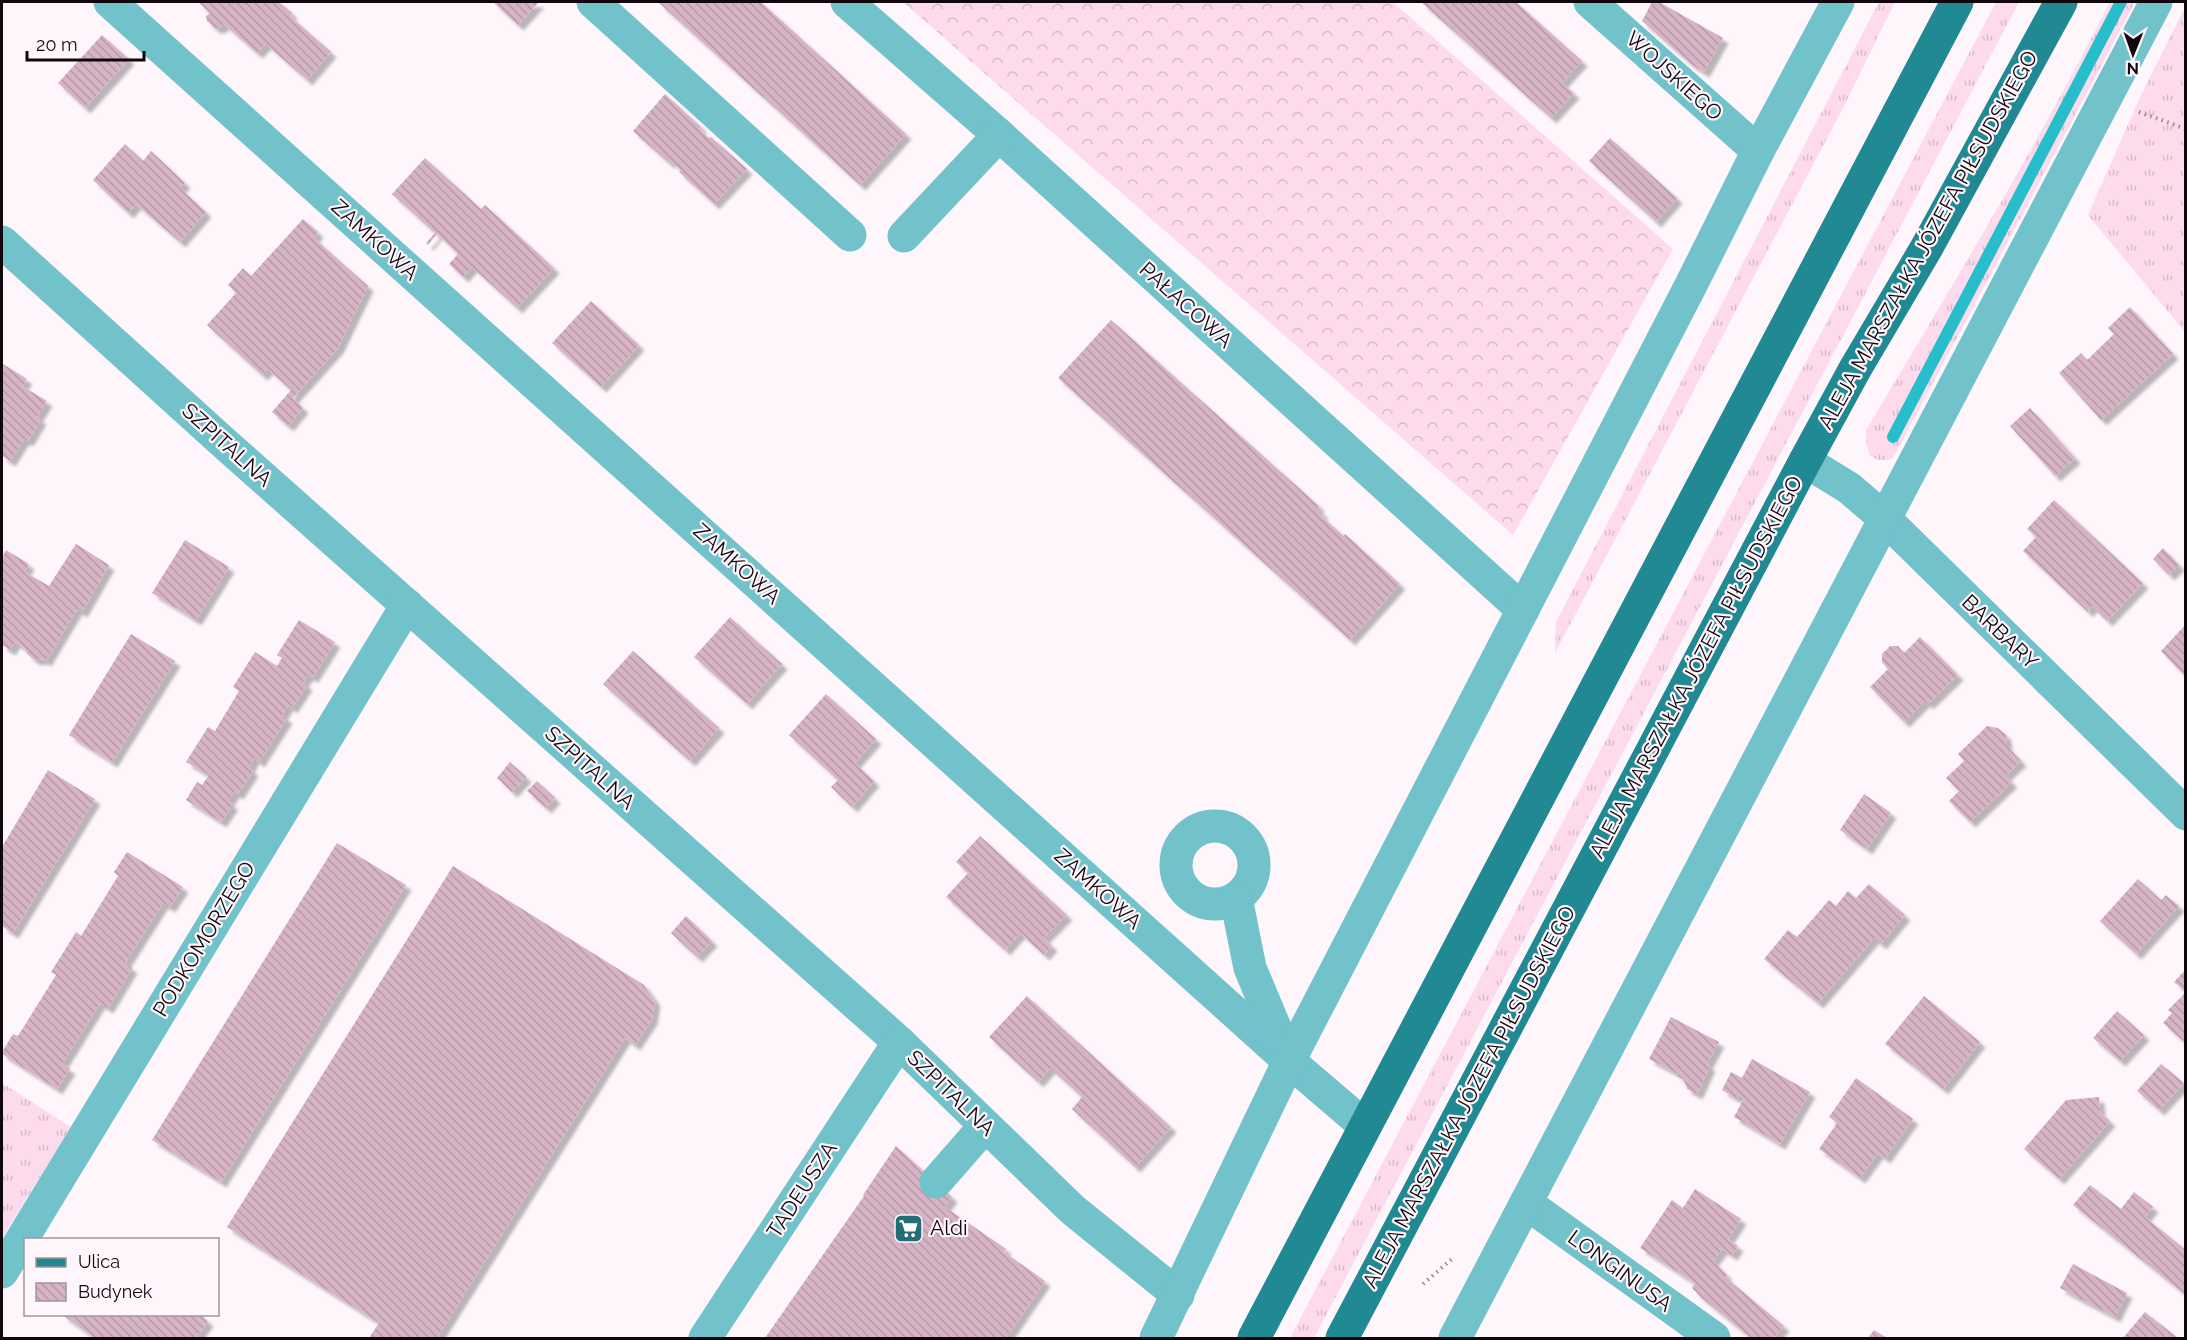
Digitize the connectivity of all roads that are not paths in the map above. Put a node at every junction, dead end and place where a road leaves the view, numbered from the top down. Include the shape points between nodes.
1 (110, 2) edge
2 (593, 2) edge
3 (848, 2) edge
4 (1590, 2) edge
5 (1838, 2) edge
6 (1957, 2) edge
7 (2061, 2) edge
8 (2156, 2) edge
9 (999, 135) junction
10 (1758, 151) junction
11 (850, 235) dead end
12 (904, 236) dead end
13 (4, 252) edge
14 (1805, 461) junction
15 (1884, 518) junction
16 (407, 605) junction
17 (1523, 610) junction
18 (2186, 814) edge
19 (1236, 898) dead end
20 (899, 1042) junction
21 (1289, 1061) junction
22 (985, 1126) junction
23 (1365, 1126) junction
24 (936, 1182) dead end
25 (1526, 1203) junction
26 (2, 1272) edge
27 (1178, 1295) junction
28 (705, 1338) edge
29 (1156, 1338) edge
30 (1254, 1338) edge
31 (1342, 1338) edge
32 (1455, 1338) edge
33 (1714, 1338) edge

1 - 21 street, ZAMKOWA
2 - 11 street
3 - 9 street, PAŁACOWA
4 - 10 street, WOJSKIEGO
5 - 10 street
6 - 23 main road
7 - 14 main road, ALEJA MARSZAŁKA JÓZEFA PIŁSUDSKIEGO
8 - 15 street
9 - 12 street
9 - 17 street, PAŁACOWA
10 - 17 street
13 - 16 street, SZPITALNA
14 - 15 street, BARBARY via 1849,488
14 - 31 main road, ALEJA MARSZAŁKA JÓZEFA PIŁSUDSKIEGO
15 - 18 street, BARBARY
15 - 25 street
16 - 20 street, SZPITALNA
16 - 26 street, PODKOMORZEGO
17 - 21 street
19 - 21 street via 1250,968
20 - 22 street, SZPITALNA
20 - 28 street, TADEUSZA
21 - 23 street, ZAMKOWA
21 - 27 street
22 - 24 street
22 - 27 street, SZPITALNA via 1073,1210
23 - 30 main road
25 - 32 street
25 - 33 street, LONGINUSA
27 - 29 street

